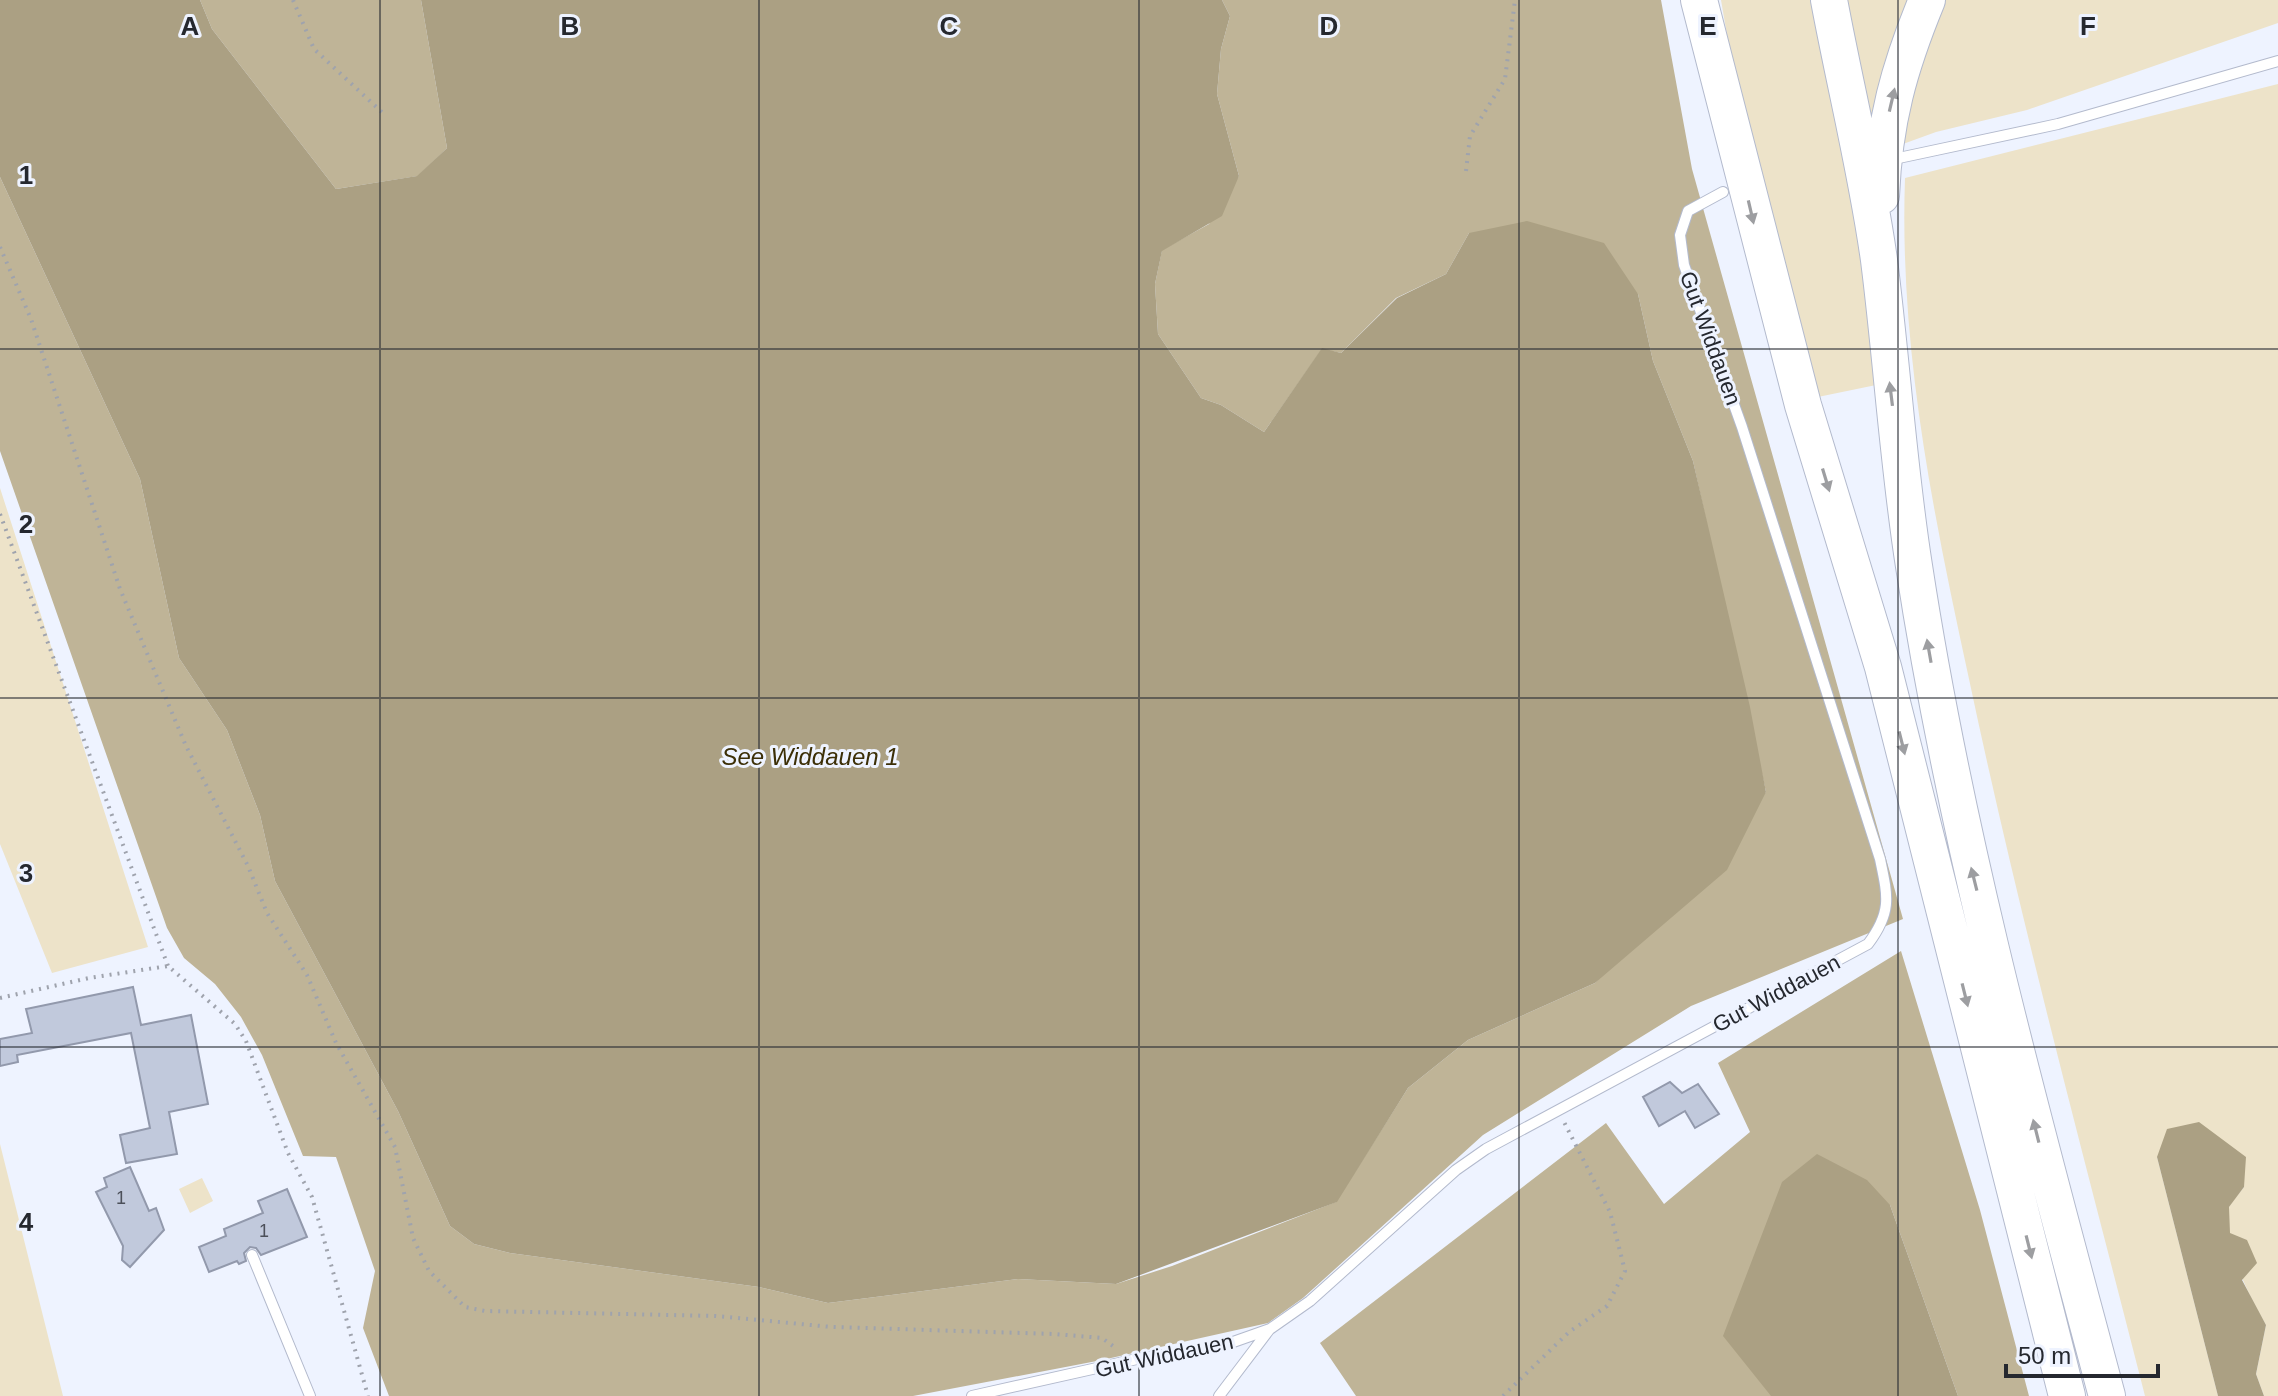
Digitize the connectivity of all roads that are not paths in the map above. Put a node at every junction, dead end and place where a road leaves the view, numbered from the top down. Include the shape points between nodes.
1 (1699, 0) edge
2 (1710, 0) edge
3 (1829, 0) edge
4 (1927, 0) edge
5 (2278, 61) edge
6 (1728, 108) junction
7 (1894, 159) dead end
8 (1723, 192) dead end
9 (1879, 261) junction
10 (252, 1255) dead end
11 (1270, 1329) junction
12 (991, 1394) edge
13 (310, 1396) edge
14 (972, 1396) edge
15 (1219, 1396) edge
16 (2067, 1396) edge
17 (2107, 1396) edge

1 - 6 highway
2 - 6 highway
3 - 9 highway
9 -> 4 highway via 1886,127 1894,87
5 - 7 lane via 2058,124
6 -> 16 highway via 1803,405 1883,667
8 - 11 lane, Gut Widdauen via 1688,211 1680,235 1684,265 1742,427 1880,859 1886,920 1868,944 1558,1109 1456,1170 1310,1301
17 -> 9 highway via 2035,1127 1951,769 1914,566
10 - 13 lane
11 - 12 lane, Gut Widdauen via 1219,1347 1137,1359
11 - 15 lane
12 - 14 lane, Gut Widdauen

